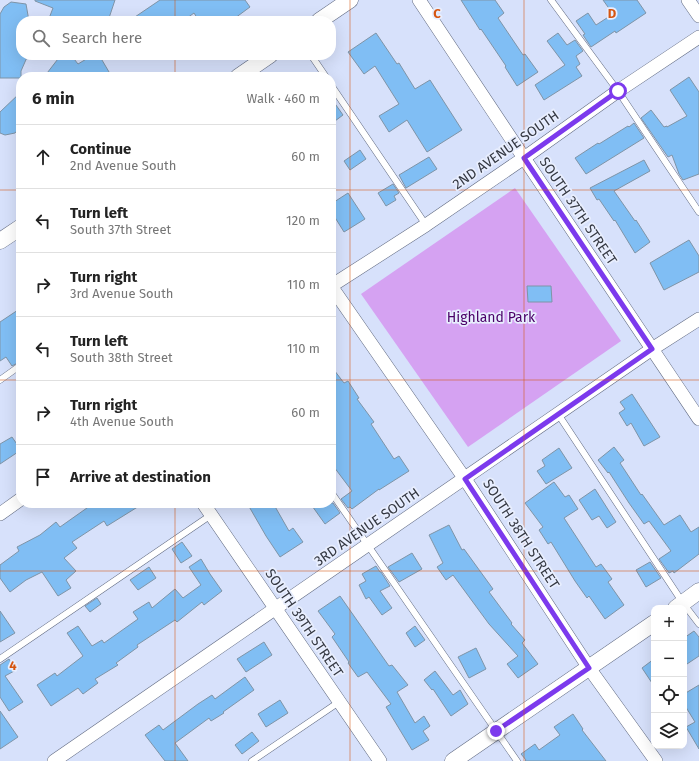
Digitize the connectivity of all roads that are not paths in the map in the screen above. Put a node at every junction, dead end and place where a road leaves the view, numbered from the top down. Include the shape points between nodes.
1 (350, 0) edge
2 (419, 0) edge
3 (551, 0) edge
4 (688, 0) edge
5 (326, 16) edge
6 (699, 16) edge
7 (699, 37) edge
8 (263, 60) edge
9 (314, 60) edge
10 (245, 72) edge
11 (323, 72) edge
12 (618, 91) junction
13 (336, 92) edge
14 (524, 158) junction
15 (699, 212) edge
16 (426, 225) junction
17 (16, 233) edge
18 (0, 241) edge
19 (336, 283) edge
20 (336, 293) edge
21 (699, 319) edge
22 (652, 349) junction
23 (16, 369) edge
24 (0, 380) edge
25 (558, 414) junction
26 (699, 419) edge
27 (465, 479) junction
28 (336, 499) edge
29 (16, 503) edge
30 (206, 508) edge
31 (0, 514) edge
32 (211, 515) junction
33 (368, 546) junction
34 (699, 591) edge
35 (680, 605) edge
36 (276, 609) junction
37 (687, 612) edge
38 (699, 624) edge
39 (651, 625) edge
40 (0, 659) edge
41 (589, 668) junction
42 (339, 702) junction
43 (496, 731) junction
44 (54, 761) edge
45 (252, 761) edge
46 (380, 761) edge
47 (453, 761) edge
48 (517, 761) edge
49 (656, 761) edge

1 - 5 street
2 - 14 street, SOUTH 37TH STREET
3 - 12 lane
4 - 6 street
7 - 12 street, 2ND AVENUE SOUTH
8 - 10 street
9 - 11 lane
12 - 14 street, 2ND AVENUE SOUTH
12 - 15 lane
13 - 16 lane
14 - 16 street, 2ND AVENUE SOUTH
14 - 22 street, SOUTH 37TH STREET
16 - 19 street, 2ND AVENUE SOUTH
17 - 18 street
20 - 27 street, SOUTH 38TH STREET
21 - 22 street, 3RD AVENUE SOUTH
22 - 25 street, 3RD AVENUE SOUTH
22 - 26 street, SOUTH 37TH STREET
23 - 24 lane
25 - 27 street, 3RD AVENUE SOUTH
25 - 35 lane
27 - 33 street, 3RD AVENUE SOUTH
27 - 41 street, SOUTH 38TH STREET
28 - 33 lane
29 - 31 street
30 - 32 street, SOUTH 39TH STREET
32 - 36 street, SOUTH 39TH STREET
32 - 40 lane
33 - 36 street, 3RD AVENUE SOUTH
33 - 43 lane
34 - 35 street
36 - 42 street, SOUTH 39TH STREET
36 - 44 street, 3RD AVENUE SOUTH
37 - 38 lane
39 - 41 street
41 - 43 street
41 - 49 street, SOUTH 38TH STREET
42 - 45 lane
42 - 46 street, SOUTH 39TH STREET
43 - 47 street
43 - 48 lane

